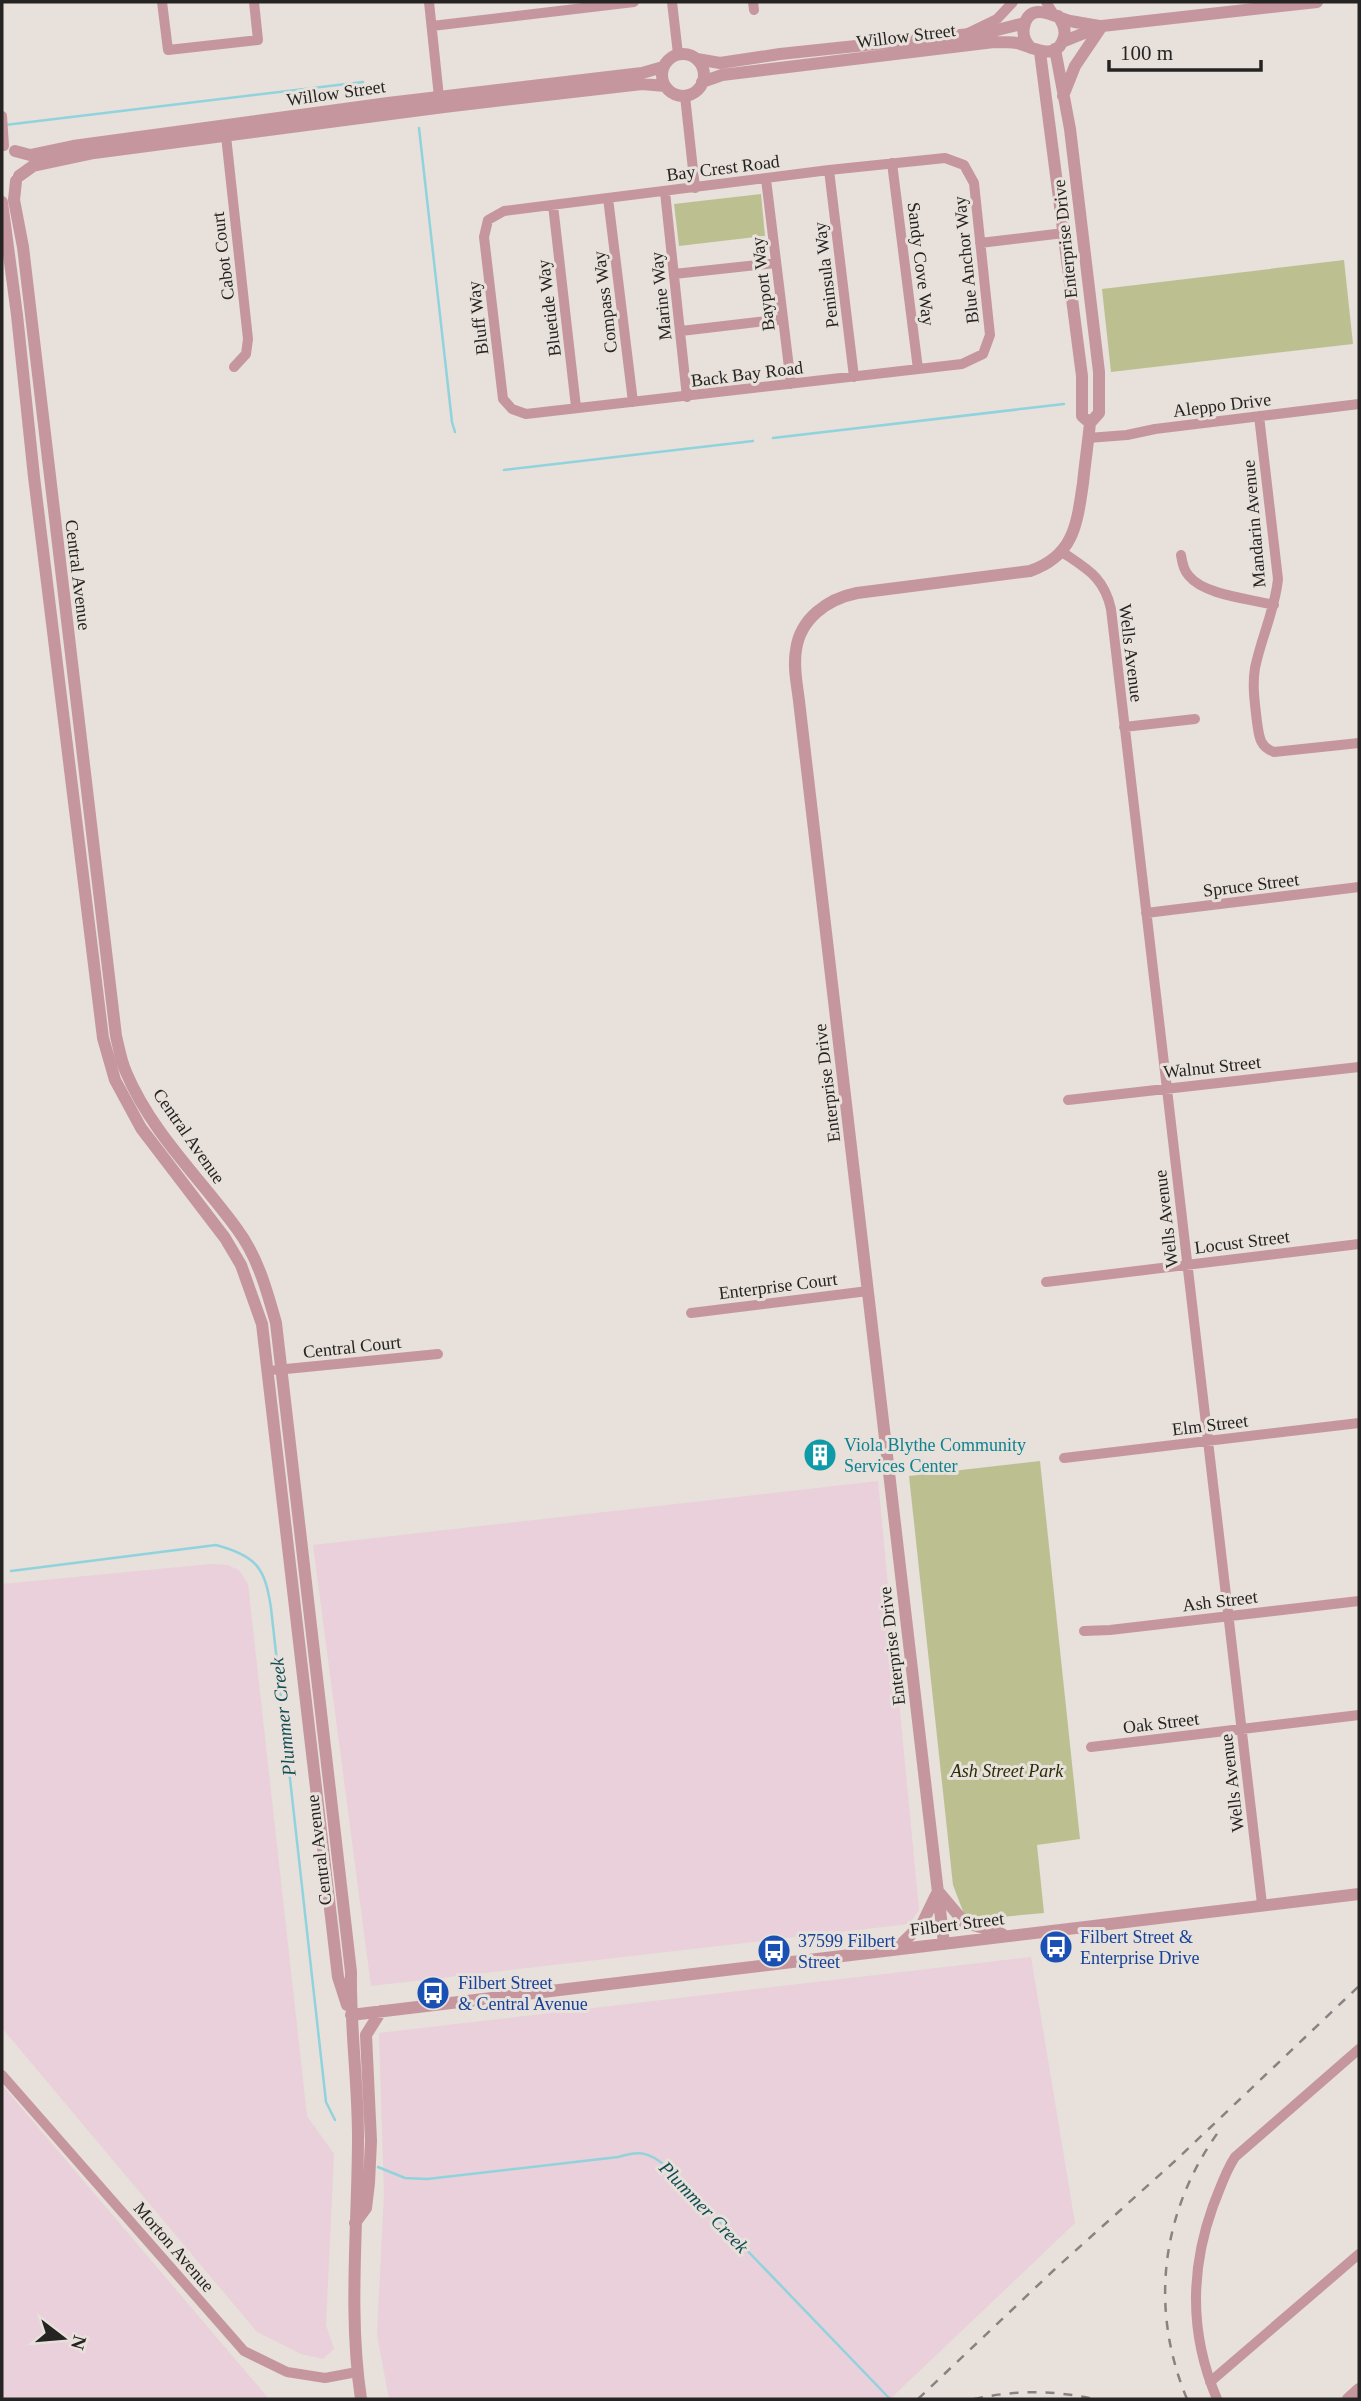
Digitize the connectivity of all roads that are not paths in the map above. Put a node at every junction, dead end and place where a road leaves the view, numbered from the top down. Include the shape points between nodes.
1 (162, 2) edge
2 (254, 2) edge
3 (429, 2) edge
4 (634, 2) edge
5 (672, 2) edge
6 (1013, 2) edge
7 (1032, 2) edge
8 (1317, 2) edge
9 (1052, 10) edge
10 (1026, 20) junction
11 (432, 26) junction
12 (1102, 26) junction
13 (965, 35) junction
14 (1058, 46) junction
15 (1035, 50) junction
16 (678, 54) junction
17 (697, 59) junction
18 (663, 67) junction
19 (702, 82) junction
20 (665, 86) junction
21 (685, 96) junction
22 (1063, 96) junction
23 (439, 97) junction
24 (2, 116) edge
25 (226, 136) junction
26 (6, 145) edge
27 (892, 163) junction
28 (964, 165) joint
29 (829, 170) junction
30 (18, 179) junction
31 (766, 179) junction
32 (2, 188) edge
33 (695, 188) junction
34 (665, 192) junction
35 (608, 198) junction
36 (2, 202) edge
37 (553, 205) junction
38 (488, 220) joint
39 (1063, 233) junction
40 (980, 243) junction
41 (776, 263) junction
42 (674, 274) junction
43 (783, 319) junction
44 (681, 331) junction
45 (983, 354) joint
46 (234, 367) dead end
47 (918, 369) junction
48 (854, 377) junction
49 (791, 384) junction
50 (687, 397) junction
51 (633, 402) junction
52 (1359, 404) edge
53 (576, 407) junction
54 (512, 409) joint
55 (1259, 416) junction
56 (1090, 423) junction
57 (1088, 438) junction
58 (1062, 552) junction
59 (1181, 555) dead end
60 (1274, 605) junction
61 (1195, 719) dead end
62 (1125, 727) junction
63 (1359, 743) edge
64 (1359, 887) edge
65 (1146, 913) junction
66 (1359, 1067) edge
67 (1167, 1088) junction
68 (1068, 1100) dead end
69 (1359, 1244) edge
70 (1188, 1265) junction
71 (1046, 1282) dead end
72 (868, 1291) junction
73 (691, 1313) dead end
74 (438, 1354) dead end
75 (275, 1370) junction
76 (1359, 1423) edge
77 (1208, 1440) junction
78 (1065, 1458) dead end
79 (1359, 1601) edge
80 (1228, 1616) junction
81 (1084, 1631) dead end
82 (1359, 1715) edge
83 (1241, 1729) junction
84 (1091, 1747) dead end
85 (938, 1891) junction
86 (1359, 1894) edge
87 (1262, 1904) junction
88 (1007, 1935) junction
89 (944, 1944) junction
90 (896, 1949) junction
91 (381, 2011) junction
92 (351, 2015) junction
93 (1359, 2049) edge
94 (2, 2075) edge
95 (355, 2224) junction
96 (1359, 2254) edge
97 (357, 2372) junction
98 (1210, 2382) junction
99 (1359, 2389) edge
100 (361, 2399) edge
101 (1217, 2399) edge
102 (1348, 2399) edge

1 - 2 street via 168,50 258,40
3 - 11 street
4 - 11 street
5 - 16 street
6 - 13 street via 997,19
7 - 10 street
8 - 12 street
9 - 10 street
9 - 12 street
9 - 14 street via 1064,28
10 - 13 street, Willow Street via 996,31
10 - 15 street via 1024,36
11 - 23 street
12 - 14 street
12 - 22 street via 1075,65
13 - 17 street, Willow Street via 720,63
14 - 15 street
14 - 22 street, Enterprise Drive
15 - 19 street, Willow Street via 994,42 722,75
15 - 39 street, Enterprise Drive
16 - 17 street
16 - 18 street
17 - 19 street via 704,71
18 - 20 street
18 - 23 street, Willow Street
19 - 21 street
20 - 21 street
20 - 25 street, Willow Street via 444,107
21 - 33 street
22 - 56 street, Enterprise Drive via 1099,372 1099,413
23 - 26 street, Willow Street via 30,155
24 - 26 street
25 - 30 street, Willow Street via 72,156 33,166
25 - 46 street, Cabot Court via 248,339 246,354
26 - 30 street, Central Avenue via 21,163
27 - 28 street, Bay Crest Road via 945,158
27 - 29 street, Bay Crest Road
27 - 47 street, Sandy Cove Way
28 - 40 street, Blue Anchor Way via 974,183
29 - 31 street, Bay Crest Road
29 - 48 street, Peninsula Way
30 - 32 street, Willow Street
30 - 75 street, Central Avenue via 14,200 116,1036 126,1072 151,1119 250,1251 276,1323
31 - 33 street, Bay Crest Road
31 - 41 street, Bayport Way
33 - 34 street, Bay Crest Road
34 - 35 street, Bay Crest Road
34 - 42 street, Marine Way
35 - 37 street, Bay Crest Road
35 - 51 street, Compass Way
36 - 75 street, Central Avenue via 103,1038 115,1080 141,1128 241,1265
37 - 38 street, Bay Crest Road via 503,211
37 - 53 street, Bluetide Way
38 - 54 street, Bluff Way via 484,237 503,399
39 - 40 street
39 - 56 street, Enterprise Drive via 1082,376 1082,416
40 - 45 street, Blue Anchor Way via 990,335
41 - 42 street
41 - 43 street, Bayport Way
42 - 44 street, Marine Way
43 - 44 street
43 - 49 street, Bayport Way
44 - 50 street, Marine Way
45 - 47 street, Back Bay Road via 962,363
47 - 48 street, Back Bay Road
48 - 49 street, Back Bay Road
49 - 50 street, Back Bay Road
50 - 51 street, Back Bay Road
51 - 53 street, Back Bay Road
52 - 55 street, Aleppo Drive
53 - 54 street, Back Bay Road via 526,414
55 - 57 street, Aleppo Drive
55 - 60 street, Mandarin Avenue via 1277,563
56 - 57 street, Enterprise Drive
57 - 58 street, Enterprise Drive via 1078,516
58 - 62 street, Wells Avenue via 1093,573 1108,594
58 - 72 street, Enterprise Drive via 1042,567 1023,573 843,596 820,609 799,635 795,665
59 - 60 street via 1188,576 1196,583
60 - 63 street, Mandarin Avenue via 1253,682 1259,739 1267,750 1283,751
61 - 62 street
62 - 65 street, Wells Avenue
64 - 65 street, Spruce Street
65 - 67 street, Wells Avenue
66 - 67 street, Walnut Street
67 - 68 street, Walnut Street
67 - 70 street, Wells Avenue
69 - 70 street, Locust Street
70 - 71 street, Locust Street
70 - 77 street, Wells Avenue
72 - 73 street, Enterprise Court
72 - 85 street, Enterprise Drive
74 - 75 street, Central Court
75 - 92 street, Central Avenue via 351,1972
76 - 77 street, Elm Street
77 - 78 street, Elm Street
77 - 80 street, Wells Avenue
79 - 80 street, Ash Street
80 - 81 street, Ash Street
80 - 83 street, Wells Avenue
82 - 83 street, Oak Street
83 - 84 street, Oak Street
83 - 87 street, Wells Avenue
85 - 88 street via 964,1922
85 - 89 street, Enterprise Drive
85 - 90 street via 928,1916
86 - 87 street, Filbert Street
87 - 88 street, Filbert Street
88 - 89 street, Filbert Street
89 - 90 street, Filbert Street
90 - 91 street, Filbert Street
91 - 92 street, Filbert Street
91 - 95 street via 366,2035 369,2183 366,2208
92 - 95 street, Central Avenue via 358,2120
93 - 98 street via 1235,2157 1225,2174 1203,2233 1196,2275 1198,2331
94 - 97 street, Morton Avenue via 244,2351 287,2372 325,2378
95 - 97 street, Central Avenue
96 - 98 street
97 - 100 street, Central Avenue
98 - 101 street
99 - 102 street

